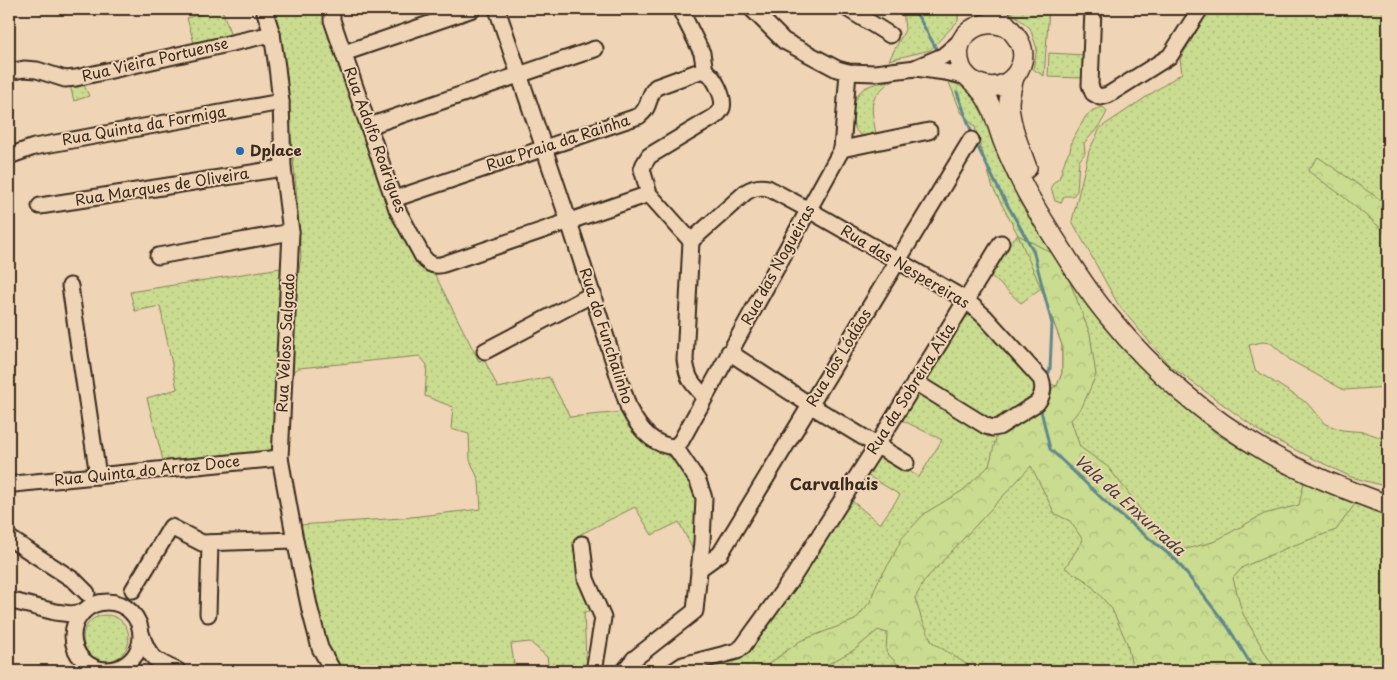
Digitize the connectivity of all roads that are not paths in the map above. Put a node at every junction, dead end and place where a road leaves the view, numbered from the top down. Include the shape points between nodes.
1 (264, 9) edge
2 (332, 9) edge
3 (473, 9) edge
4 (497, 9) edge
5 (680, 9) edge
6 (752, 9) edge
7 (848, 9) edge
8 (973, 9) edge
9 (994, 9) edge
10 (1093, 9) edge
11 (1200, 9) edge
12 (1010, 29) junction
13 (272, 34) junction
14 (890, 35) dead end
15 (966, 35) junction
16 (594, 49) dead end
17 (344, 53) junction
18 (916, 68) junction
19 (705, 71) junction
20 (9, 72) edge
21 (848, 72) junction
22 (520, 74) junction
23 (1014, 77) junction
24 (970, 79) junction
25 (281, 102) junction
26 (369, 126) junction
27 (929, 131) dead end
28 (971, 140) dead end
29 (544, 148) junction
30 (842, 149) junction
31 (9, 156) edge
32 (283, 168) junction
33 (649, 194) junction
34 (394, 199) junction
35 (40, 206) dead end
36 (809, 210) junction
37 (569, 222) junction
38 (291, 232) junction
39 (692, 241) junction
40 (1001, 243) dead end
41 (158, 256) dead end
42 (897, 262) junction
43 (70, 286) dead end
44 (593, 294) junction
45 (966, 300) junction
46 (485, 351) dead end
47 (729, 352) junction
48 (916, 382) junction
49 (704, 396) junction
50 (810, 405) junction
51 (877, 445) junction
52 (675, 447) junction
53 (280, 458) junction
54 (906, 463) dead end
55 (98, 476) junction
56 (11, 484) edge
57 (1388, 495) edge
58 (1388, 505) edge
59 (9, 538) edge
60 (295, 540) junction
61 (210, 543) junction
62 (582, 544) dead end
63 (699, 569) junction
64 (133, 590) junction
65 (87, 593) junction
66 (9, 600) edge
67 (111, 603) junction
68 (55, 612) junction
69 (84, 612) junction
70 (208, 614) dead end
71 (135, 617) junction
72 (74, 629) junction
73 (141, 632) junction
74 (153, 658) junction
75 (127, 666) edge
76 (107, 671) edge
77 (178, 671) edge
78 (333, 671) edge
79 (594, 671) edge
80 (624, 671) edge
81 (674, 671) edge

1 - 13 street, Rua Veloso Salgado
2 - 17 street, Rua Adolfo Rodrigues via 332,20
3 - 17 street
4 - 22 street, Rua do Funchalinho
5 - 19 street via 702,52
6 - 21 street via 784,41
7 - 14 street
8 - 15 main road
9 - 12 main road
10 - 11 street via 1090,90 1100,97 1170,56
12 - 15 main road via 988,23 977,26
12 - 23 main road via 1021,43 1023,55 1021,67
13 - 20 street, Rua Vieira Portuense via 76,78 37,70
13 - 25 street, Rua Veloso Salgado
15 - 18 street via 943,56
15 - 24 main road via 960,46 959,61
16 - 22 street
17 - 26 street, Rua Adolfo Rodrigues
18 - 21 street via 875,73
18 - 24 street
19 - 29 street, Rua Praia da Rainha via 656,87 647,109 639,116
19 - 33 street via 714,78 722,98 722,108 714,117 649,156 642,169
21 - 30 street, Rua das Nogueiras
22 - 26 street
22 - 29 street, Rua do Funchalinho
23 - 24 main road via 994,87 983,86
23 - 57 main road via 1010,111 1030,175 1075,257 1127,327 1161,364 1247,432 1346,482
24 - 58 main road via 990,104 1020,180 1054,237 1110,319 1136,348 1204,409 1267,452
25 - 31 street, Rua Quinta da Formiga via 34,146
25 - 32 street, Rua Veloso Salgado
26 - 34 street, Rua Adolfo Rodrigues
27 - 30 street
28 - 42 street, Rua dos Lódãos
29 - 34 street, Rua Praia da Rainha
29 - 37 street, Rua do Funchalinho
30 - 36 street, Rua das Nogueiras
32 - 35 street, Rua Marques de Oliveira
32 - 38 street, Rua Veloso Salgado
33 - 37 street
33 - 39 street
34 - 37 street, Rua Adolfo Rodrigues via 423,257 432,265 440,266
36 - 39 street, Rua das Nespereiras via 768,188 756,188 746,192
36 - 42 street, Rua das Nespereiras
36 - 47 street, Rua das Nogueiras
37 - 44 street, Rua do Funchalinho
38 - 41 street
38 - 53 street, Rua Veloso Salgado
39 - 49 street via 687,374
40 - 45 street, Rua da Sobreira Alta
42 - 45 street, Rua das Nespereiras
42 - 50 street, Rua dos Lódãos
43 - 55 street
44 - 46 street
44 - 52 street, Rua do Funchalinho via 631,413 653,439
45 - 48 street, Rua da Sobreira Alta
45 - 48 street, Rua das Nespereiras via 1041,379 1043,390 1040,400 1002,426 989,428
47 - 49 street, Rua das Nogueiras
47 - 50 street
48 - 51 street, Rua da Sobreira Alta
49 - 52 street, Rua das Nogueiras
50 - 51 street
50 - 63 street, Rua dos Lódãos via 720,554
51 - 54 street
51 - 81 street, Rua da Sobreira Alta via 793,577 744,646 737,652 683,665
52 - 63 street via 698,481 704,498
53 - 55 street, Rua Quinta do Arroz Doce
53 - 60 street, Rua Veloso Salgado
55 - 56 street, Rua Quinta do Arroz Doce
59 - 65 street via 75,581
60 - 61 street
60 - 78 street, Rua Veloso Salgado via 320,648
61 - 64 street via 196,541 171,527
61 - 70 street
62 - 79 street via 586,580 603,618
63 - 80 street via 695,611 634,659
64 - 67 street via 124,600
64 - 71 street
65 - 67 street
65 - 69 street
66 - 68 street
67 - 69 street via 101,603
67 - 71 street via 127,608
68 - 69 street
68 - 72 street
69 - 72 street
71 - 73 street
72 - 76 street via 73,641 83,661
73 - 74 street
73 - 75 street via 138,652
74 - 75 street via 141,658
74 - 77 street
75 - 76 street

